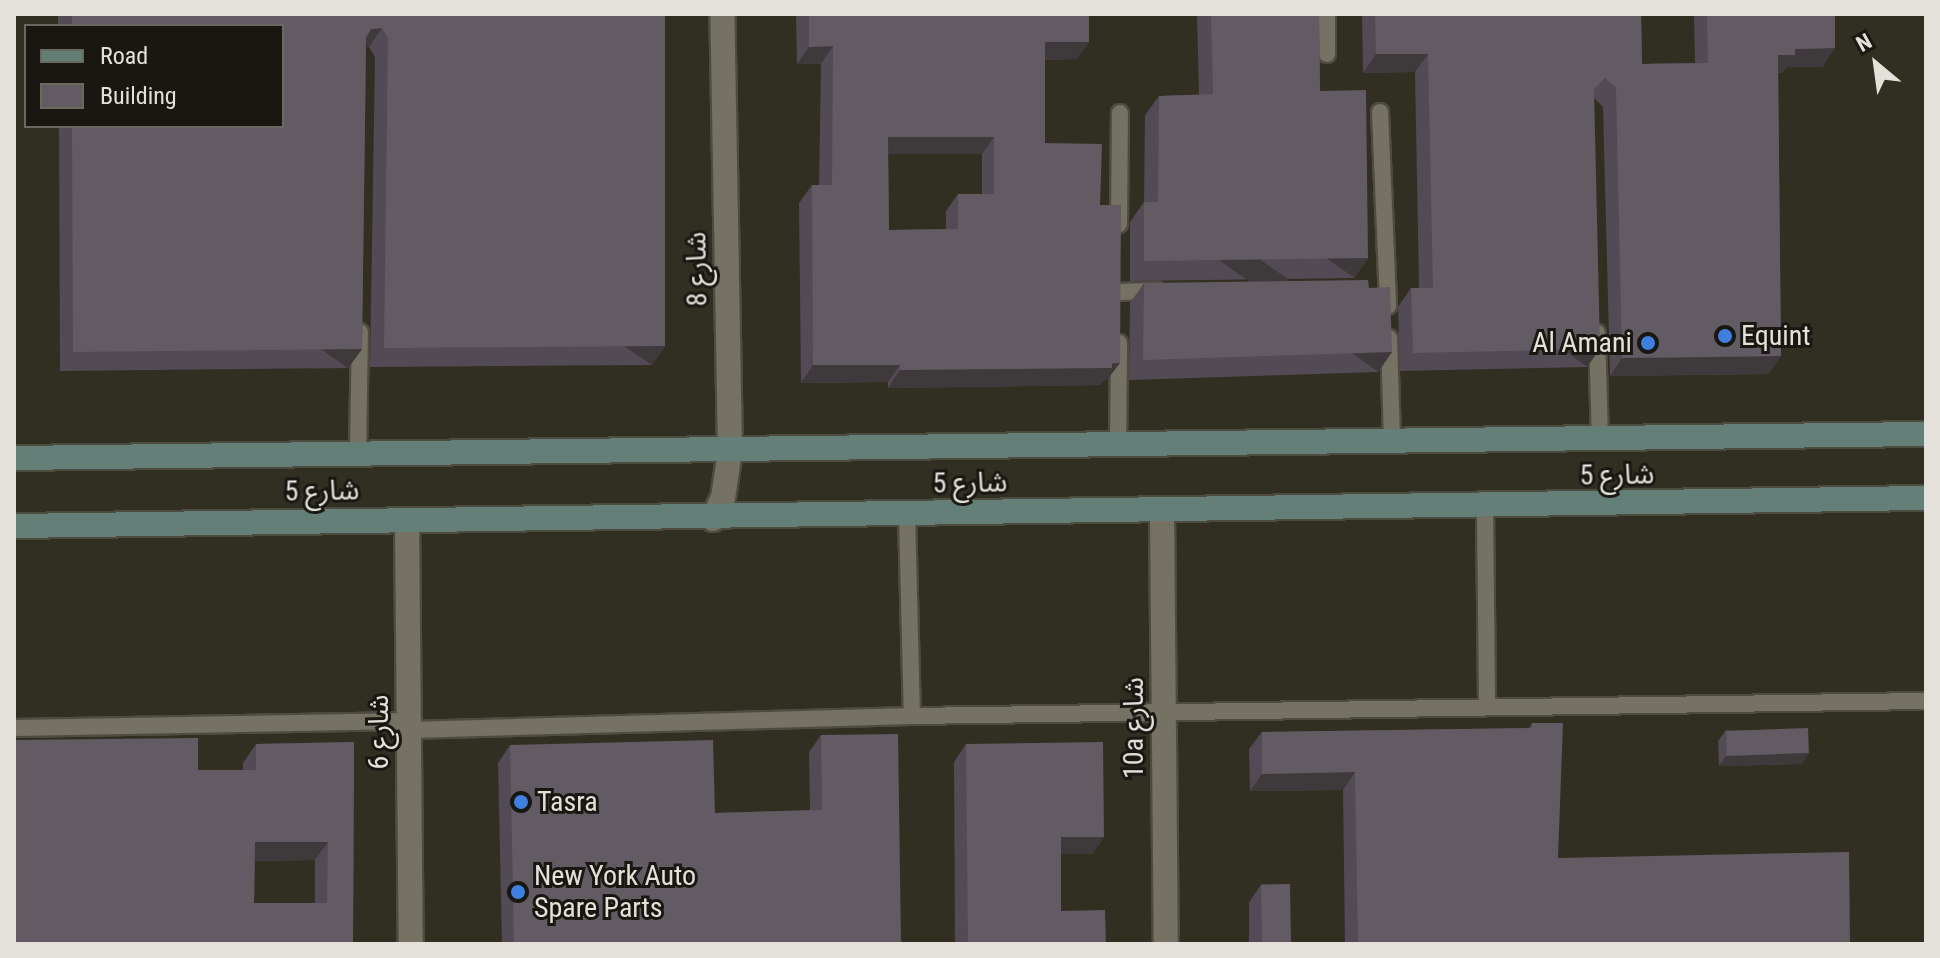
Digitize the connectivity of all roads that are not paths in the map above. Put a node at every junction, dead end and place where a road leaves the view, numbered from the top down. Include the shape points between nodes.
1 (722, 14) edge
2 (1327, 14) edge
3 (1327, 54) dead end
4 (1380, 112) dead end
5 (1120, 113) dead end
6 (1119, 247) edge
7 (1182, 291) edge
8 (360, 312) edge
9 (1597, 313) edge
10 (1926, 434) edge
11 (1600, 439) junction
12 (1392, 440) junction
13 (1118, 445) junction
14 (730, 451) junction
15 (358, 454) junction
16 (14, 458) edge
17 (1926, 498) edge
18 (1485, 508) junction
19 (1162, 510) junction
20 (907, 514) junction
21 (713, 519) junction
22 (407, 520) junction
23 (14, 526) edge
24 (1926, 701) edge
25 (1487, 706) junction
26 (1164, 712) junction
27 (912, 716) junction
28 (409, 726) junction
29 (14, 728) edge
30 (411, 944) edge
31 (1166, 944) edge

1 - 14 street, شارع 8
2 - 3 lane
4 - 12 lane via 1380,288
5 - 6 lane
7 - 13 lane via 1119,299
8 - 15 lane
9 - 11 lane
10 - 11 street, شارع 5
11 - 12 street, شارع 5
12 - 13 street, شارع 5
13 - 14 street, شارع 5
14 - 15 street, شارع 5
14 - 21 street, شارع 8 via 723,498
15 - 16 street, شارع 5
17 - 18 street, شارع 5
18 - 19 street, شارع 5
18 - 25 lane
19 - 20 street, شارع 5
19 - 26 street, 10a شارع
20 - 21 street, شارع 5
20 - 27 lane
21 - 22 street, شارع 5
22 - 23 street, شارع 5
22 - 28 street, شارع 6
24 - 25 lane
25 - 26 lane
26 - 27 lane
26 - 31 street, 10a شارع
27 - 28 lane
28 - 29 lane
28 - 30 street, شارع 6

